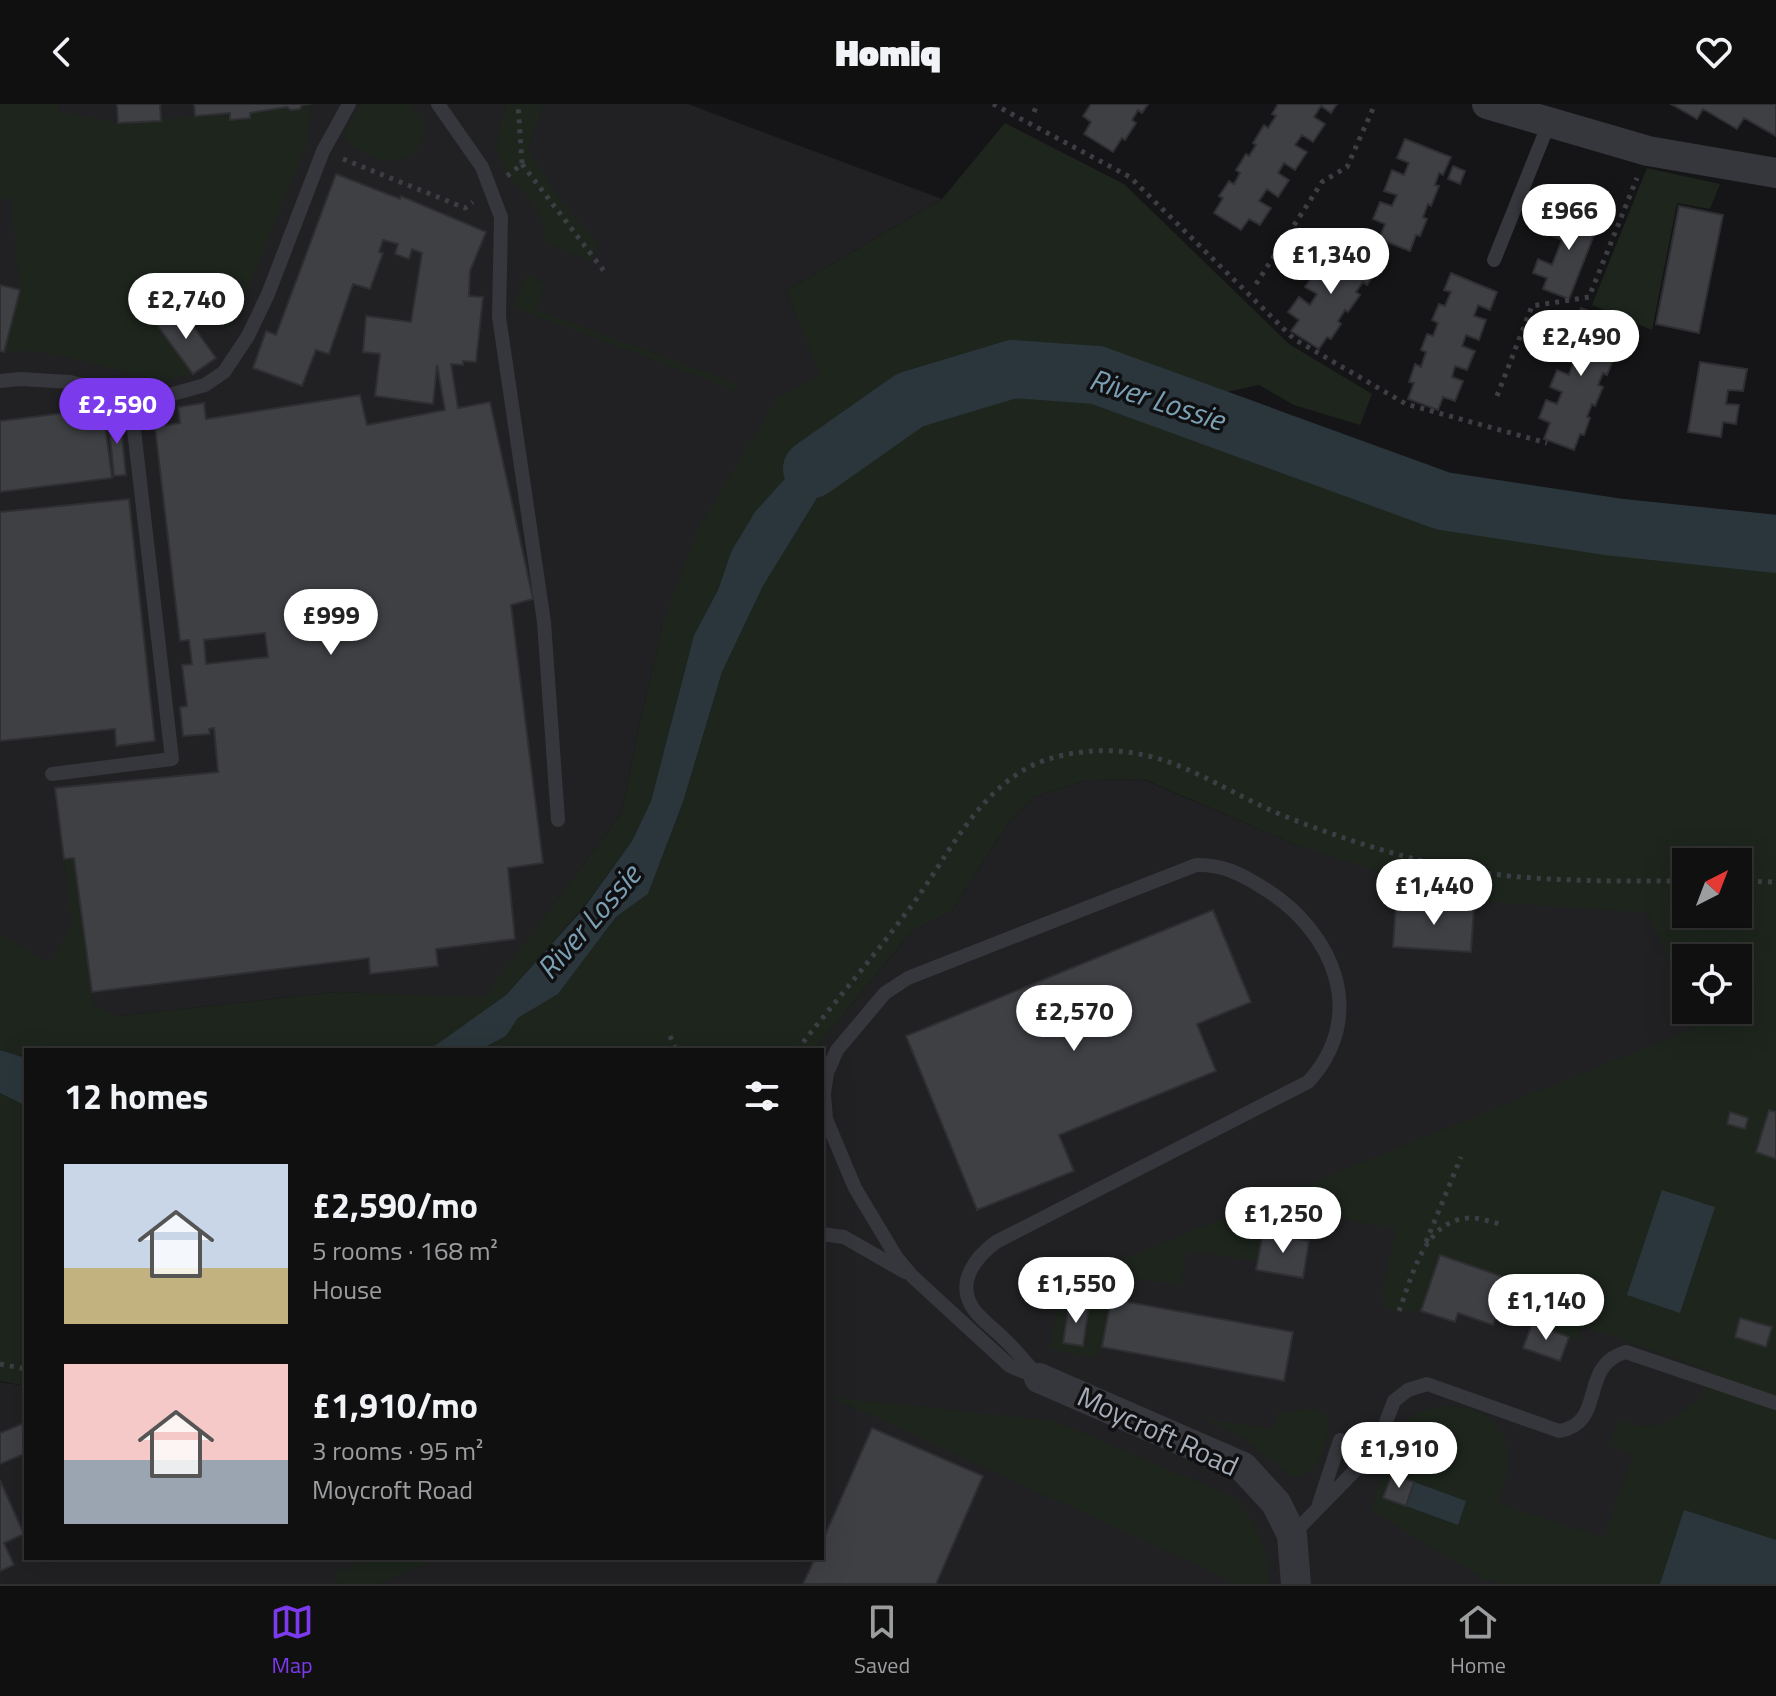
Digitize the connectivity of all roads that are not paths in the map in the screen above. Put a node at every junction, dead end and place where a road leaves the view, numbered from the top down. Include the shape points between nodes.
1 (349, 104) edge
2 (438, 104) edge
3 (1487, 104) edge
4 (1549, 123) junction
5 (1776, 173) edge
6 (1494, 260) dead end
7 (0, 381) edge
8 (130, 395) junction
9 (52, 774) dead end
10 (558, 820) dead end
11 (824, 1234) edge
12 (912, 1276) junction
13 (1039, 1378) junction
14 (1776, 1403) edge
15 (1340, 1440) dead end
16 (1318, 1508) junction
17 (1292, 1535) junction
18 (1296, 1584) edge

1 - 8 lane via 323,151 268,294 224,372 185,393
2 - 10 lane via 482,167 501,217 499,317 544,622
3 - 4 street
4 - 5 street via 1648,151
4 - 6 lane
7 - 8 lane via 70,382
8 - 9 lane via 172,759
11 - 12 lane via 844,1237
12 - 13 lane via 1010,1366
12 - 13 lane via 855,1188 826,1119 827,1073 837,1050 885,993 908,978 1196,865 1222,866 1275,896 1322,942 1339,992 1336,1035 1320,1068 1292,1091 996,1242 975,1259 968,1277 970,1305
13 - 17 street, Moycroft Road via 1243,1467 1276,1503
14 - 16 lane via 1626,1352 1611,1356 1601,1369 1583,1419 1573,1429 1559,1431 1427,1384 1394,1401 1376,1449
15 - 16 lane
16 - 17 lane
17 - 18 street, Moycroft Road

